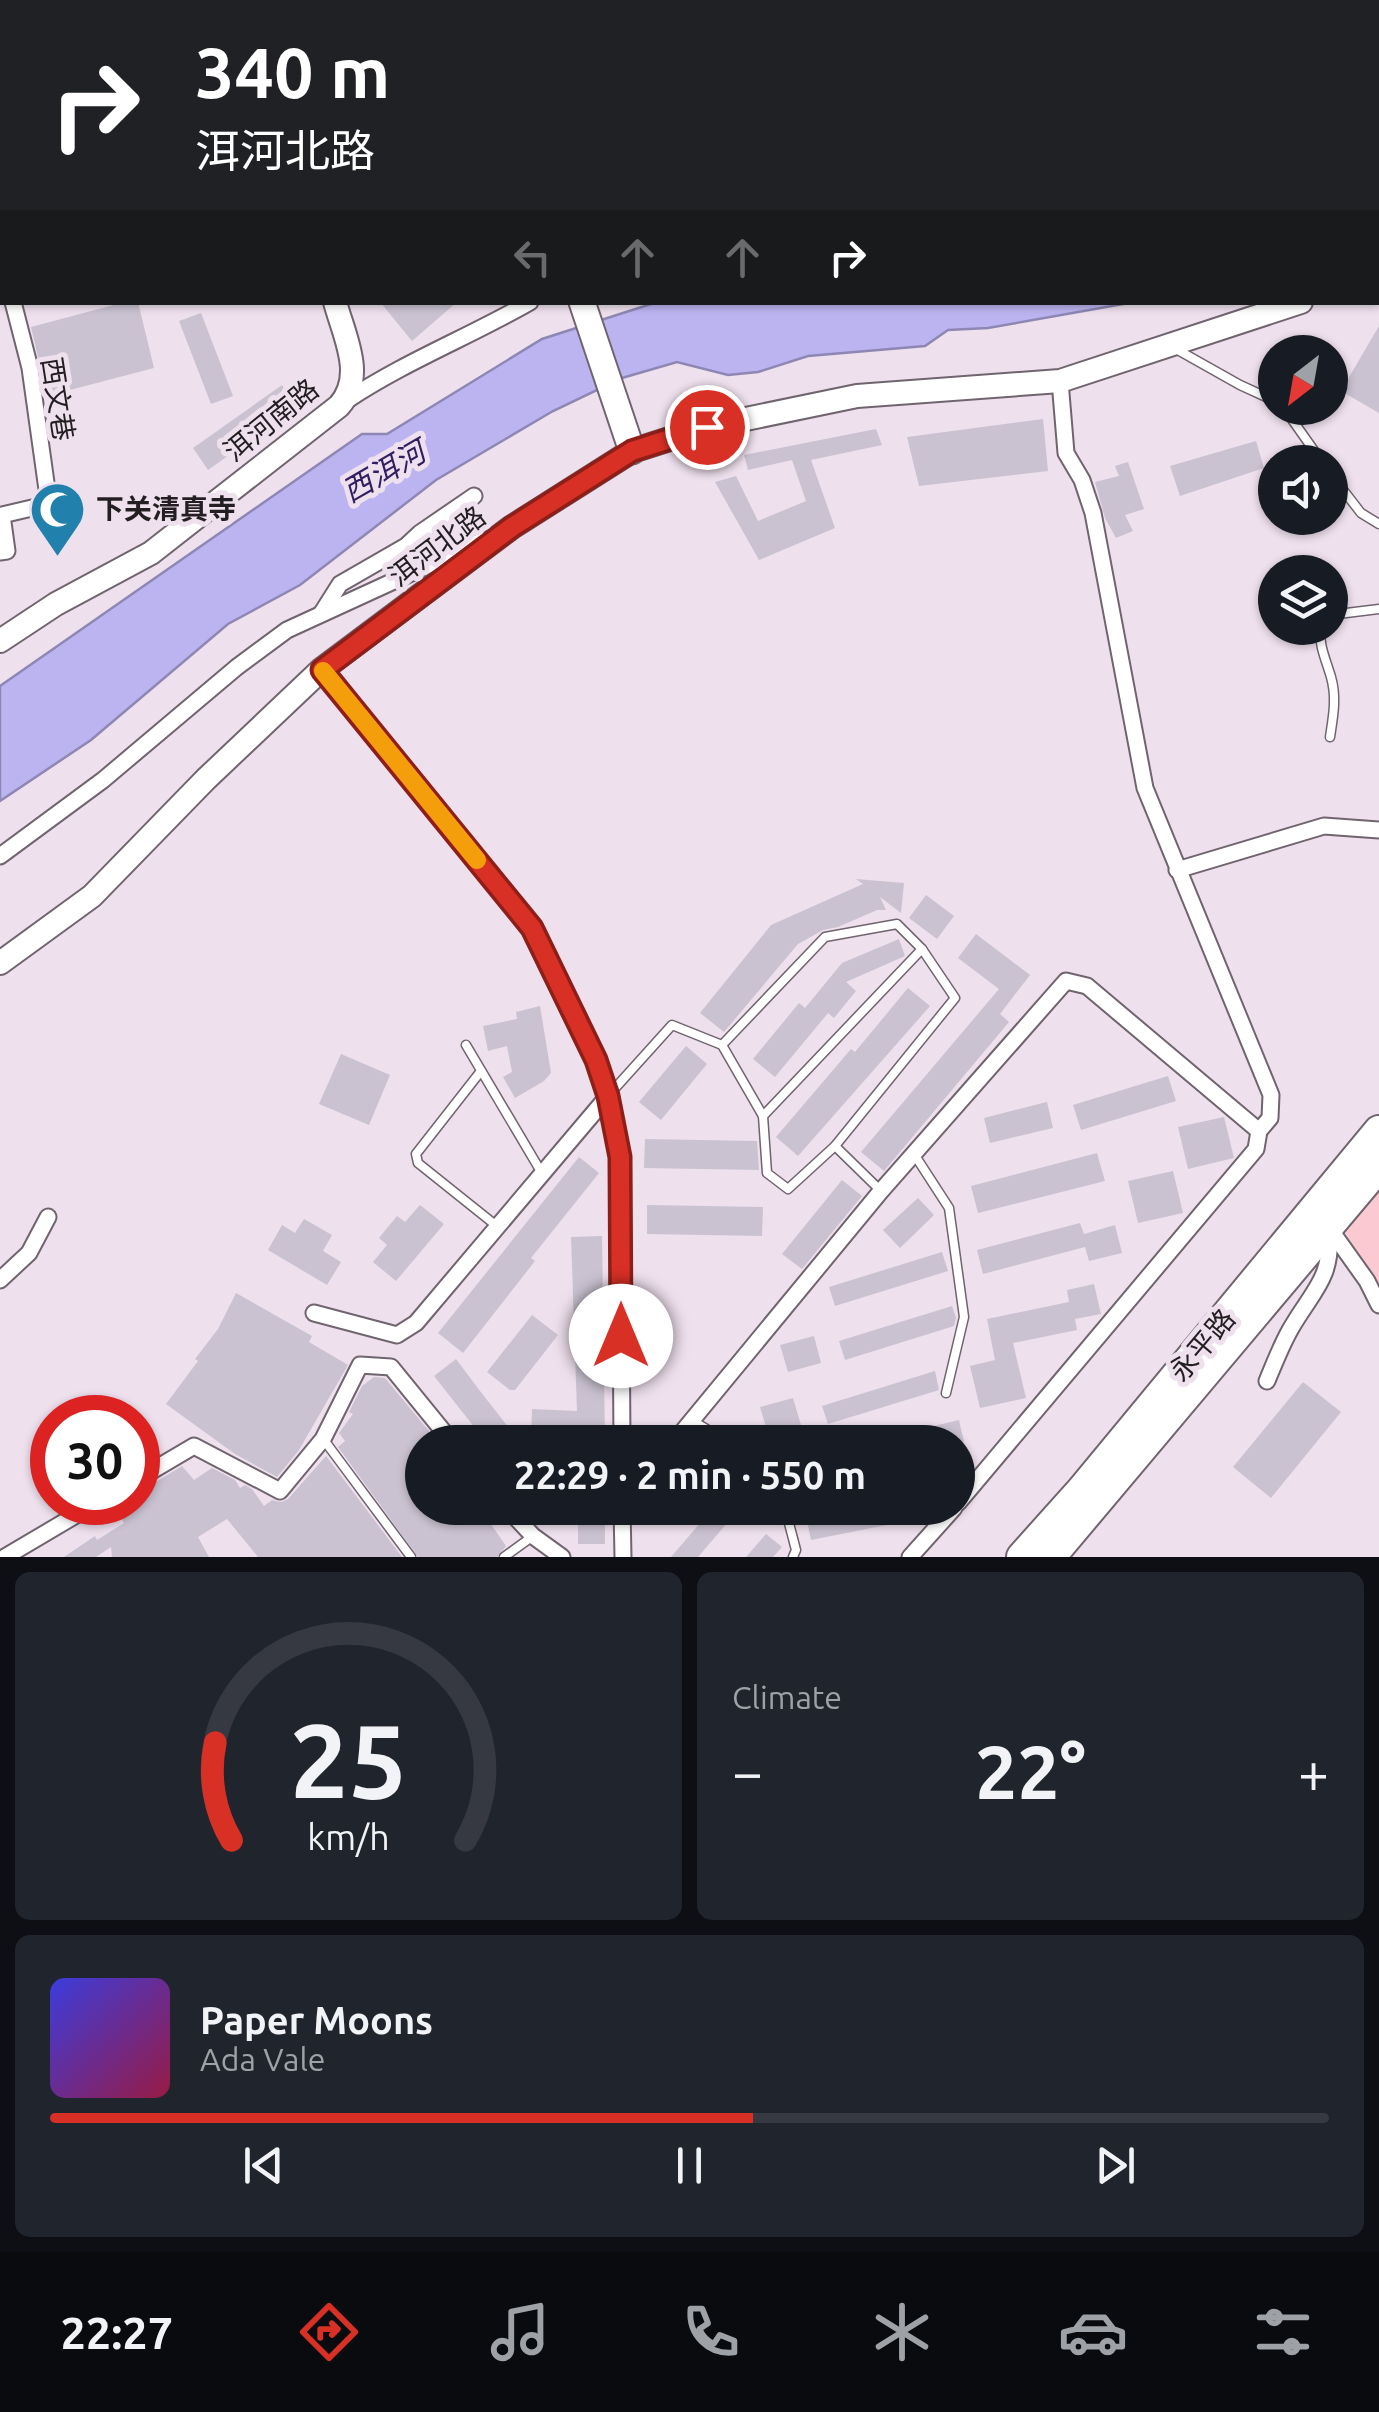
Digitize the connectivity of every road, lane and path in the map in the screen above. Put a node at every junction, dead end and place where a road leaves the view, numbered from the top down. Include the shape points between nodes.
1 (13, 305) edge
2 (336, 305) edge
3 (525, 305) edge
4 (583, 305) edge
5 (1292, 305) edge
6 (1172, 347) junction
7 (1060, 381) junction
8 (1258, 392) edge
9 (339, 406) junction
10 (632, 451) junction
11 (474, 496) dead end
12 (1348, 497) edge
13 (1379, 524) edge
14 (512, 527) junction
15 (0, 552) edge
16 (1379, 610) edge
17 (322, 614) junction
18 (1348, 614) edge
19 (0, 641) edge
20 (1321, 645) edge
21 (322, 670) junction
22 (1330, 737) dead end
23 (1379, 830) edge
24 (0, 856) edge
25 (1177, 870) junction
26 (922, 948) junction
27 (0, 963) edge
28 (466, 1045) dead end
29 (722, 1045) junction
30 (481, 1071) junction
31 (608, 1096) junction
32 (762, 1116) junction
33 (1379, 1131) edge
34 (1259, 1132) junction
35 (835, 1146) junction
36 (914, 1154) junction
37 (1379, 1166) edge
38 (543, 1174) junction
39 (882, 1191) junction
40 (48, 1217) dead end
41 (498, 1227) junction
42 (1328, 1227) junction
43 (0, 1280) edge
44 (1379, 1305) edge
45 (314, 1313) dead end
46 (1267, 1381) dead end
47 (946, 1393) dead end
48 (693, 1420) junction
49 (438, 1425) edge
50 (622, 1425) edge
51 (689, 1425) edge
52 (701, 1425) edge
53 (323, 1438) junction
54 (160, 1466) edge
55 (975, 1482) edge
56 (59, 1525) edge
57 (523, 1525) edge
58 (622, 1525) edge
59 (789, 1525) edge
60 (938, 1525) edge
61 (533, 1536) junction
62 (5, 1557) edge
63 (411, 1557) edge
64 (504, 1557) edge
65 (562, 1557) edge
66 (623, 1557) edge
67 (793, 1557) edge
68 (910, 1557) edge
69 (1022, 1557) edge
70 (1050, 1557) edge

1 - 15 street, 西文巷 via 30,368 49,504 2,514 7,551
2 - 9 street, 洱河南路 via 353,372
3 - 9 street via 389,372
4 - 10 main road
5 - 6 street, 洱河北路
6 - 7 street, 洱河北路
6 - 8 lane
7 - 10 street, 洱河北路 via 857,396 707,427
7 - 25 street via 1066,453 1092,513 1145,788
9 - 19 street, 洱河南路 via 151,554
10 - 14 street, 洱河北路
11 - 17 street via 340,584
12 - 13 lane
14 - 17 street
14 - 21 street, 洱河北路
16 - 18 lane
17 - 24 street via 236,667 103,780
20 - 22 lane via 1335,706
21 - 27 street, 洱河北路 via 92,896
21 - 31 street via 532,928
23 - 25 street via 1324,826
25 - 34 street via 1272,1094 1270,1118
26 - 29 lane via 896,924 825,937
26 - 32 lane
26 - 35 lane via 955,998
28 - 30 lane
29 - 31 lane via 672,1024
29 - 32 lane
30 - 38 lane
30 - 41 lane via 416,1154 418,1163
31 - 38 street
31 - 50 street via 620,1157
32 - 35 lane via 768,1173 788,1189
33 - 69 highway, 永平路
34 - 36 street via 1087,986 1066,981
34 - 55 street via 1256,1149
35 - 39 lane
36 - 39 street
36 - 47 lane via 949,1208 952,1226 964,1317
37 - 42 highway, 永平路
38 - 41 street
39 - 48 street
40 - 43 street via 29,1253
41 - 45 street via 416,1323 397,1335
42 - 44 street
42 - 46 street via 1327,1273
42 - 70 highway, 永平路
48 - 51 street
48 - 52 lane
49 - 53 street via 391,1367 360,1365
53 - 54 street via 280,1490 194,1446
53 - 63 lane
56 - 62 street
57 - 61 street
58 - 66 street
59 - 67 lane
60 - 68 street
61 - 64 lane
61 - 65 street

